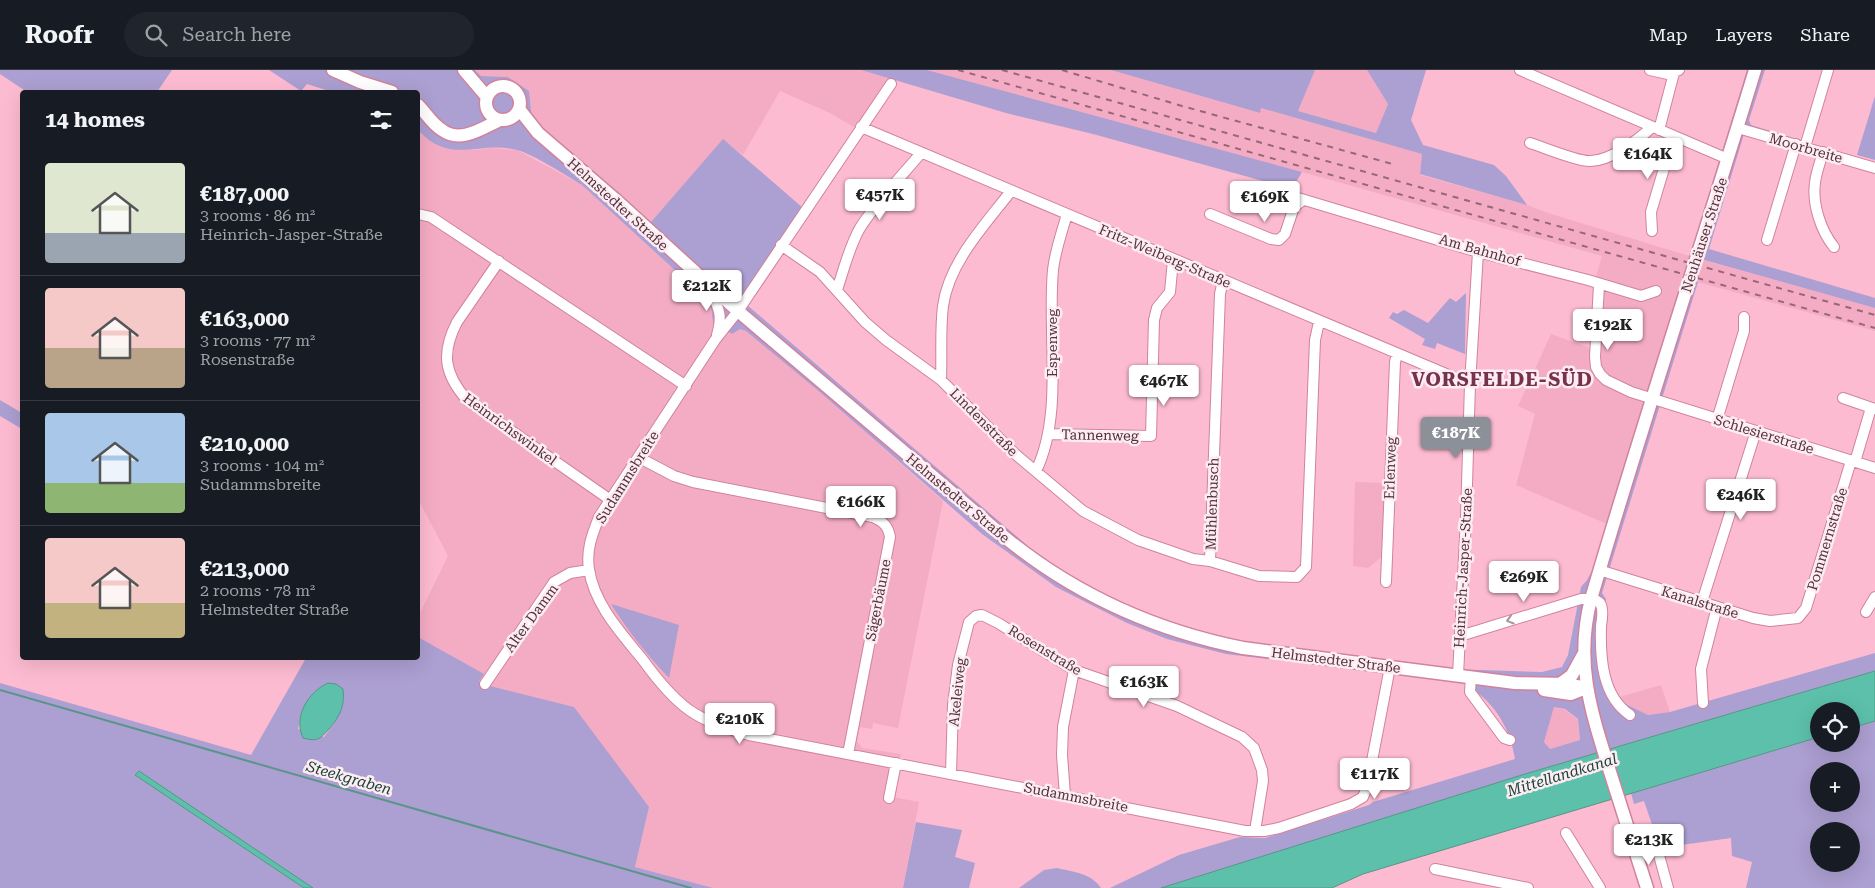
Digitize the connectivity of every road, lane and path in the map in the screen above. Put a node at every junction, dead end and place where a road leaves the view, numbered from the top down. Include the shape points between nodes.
1 (333, 70) edge
2 (464, 70) edge
3 (1520, 70) edge
4 (1650, 70) edge
5 (1756, 70) edge
6 (1828, 70) edge
7 (1677, 72) edge
8 (891, 84) dead end
9 (496, 87) junction
10 (386, 90) edge
11 (487, 103) junction
12 (420, 107) edge
13 (520, 109) junction
14 (504, 120) junction
15 (861, 127) junction
16 (1656, 128) junction
17 (1738, 128) junction
18 (476, 132) junction
19 (538, 133) junction
20 (1676, 137) junction
21 (1530, 143) dead end
22 (1800, 146) junction
23 (1823, 152) junction
24 (921, 153) junction
25 (1728, 159) junction
26 (1875, 168) edge
27 (1011, 191) junction
28 (1288, 195) dead end
29 (1303, 200) junction
30 (420, 214) edge
31 (1067, 214) junction
32 (1210, 214) dead end
33 (1652, 231) dead end
34 (1767, 240) dead end
35 (781, 245) junction
36 (1834, 247) dead end
37 (1478, 252) junction
38 (1173, 260) junction
39 (499, 261) junction
40 (1223, 280) junction
41 (1599, 284) junction
42 (709, 285) junction
43 (837, 290) junction
44 (1656, 290) dead end
45 (738, 311) junction
46 (1744, 317) dead end
47 (1319, 322) junction
48 (715, 340) junction
49 (1397, 354) junction
50 (941, 380) junction
51 (1470, 384) junction
52 (686, 386) junction
53 (1843, 398) dead end
54 (1652, 399) junction
55 (1873, 409) edge
56 (1717, 420) junction
57 (1756, 431) junction
58 (1048, 434) junction
59 (638, 457) junction
60 (1853, 461) junction
61 (1875, 468) edge
62 (1036, 471) junction
63 (609, 499) junction
64 (1210, 561) junction
65 (589, 570) junction
66 (1599, 570) junction
67 (1386, 582) dead end
68 (1875, 597) edge
69 (1591, 599) junction
70 (1702, 602) junction
71 (1717, 607) junction
72 (1866, 612) dead end
73 (976, 616) joint
74 (1801, 616) joint
75 (1460, 636) junction
76 (1583, 655) junction
77 (1390, 667) junction
78 (1074, 670) junction
79 (1464, 676) junction
80 (1515, 682) junction
81 (485, 684) dead end
82 (1560, 684) junction
83 (1586, 688) junction
84 (1571, 694) junction
85 (1703, 703) dead end
86 (1593, 712) junction
87 (1630, 715) dead end
88 (1510, 740) dead end
89 (848, 754) junction
90 (896, 763) junction
91 (951, 773) junction
92 (1065, 795) junction
93 (889, 798) dead end
94 (1256, 832) junction
95 (1566, 833) dead end
96 (1654, 837) dead end
97 (1435, 869) dead end
98 (1528, 888) edge
99 (1600, 888) edge
100 (1647, 888) edge
101 (1668, 888) edge

1 - 10 main road
2 - 9 main road
2 - 11 main road
3 - 16 street
4 - 7 street via 1668,74
5 - 17 main road, Neuhäuser Straße
6 - 22 street
7 - 16 street
8 - 15 street, Sudammsbreite
9 - 11 main road
9 - 13 main road via 506,86 515,90 520,99
11 - 14 main road via 492,116
11 - 18 main road
12 - 18 main road via 448,133 462,136
13 - 14 main road
13 - 19 main road, Helmstedter Straße
14 - 18 main road
14 - 19 main road, Helmstedter Straße via 522,124
15 - 24 street, Fritz-Weiberg-Straße
15 - 35 street, Sudammsbreite
16 - 20 street
16 - 21 street via 1600,160 1588,161
17 - 22 street, Moorbreite
17 - 25 main road, Neuhäuser Straße
19 - 42 main road, Helmstedter Straße
20 - 25 street
20 - 33 street via 1651,212
22 - 23 street, Moorbreite
22 - 34 street
23 - 26 street, Moorbreite
23 - 36 street via 1814,186 1815,196 1825,236
24 - 27 street, Fritz-Weiberg-Straße
24 - 43 street via 860,228
25 - 54 main road, Neuhäuser Straße
27 - 31 street, Fritz-Weiberg-Straße
27 - 50 street via 964,253 950,284 943,305
28 - 29 street, Am Bahnhof
29 - 32 street via 1294,207 1285,234 1279,240
29 - 37 street, Am Bahnhof
30 - 39 street via 431,217
31 - 38 street, Fritz-Weiberg-Straße
31 - 58 street, Espenweg via 1054,268
35 - 43 street, Lindenstraße via 820,272
35 - 45 street, Sudammsbreite
37 - 41 street, Am Bahnhof
37 - 51 street, Heinrich-Jasper-Straße
38 - 40 street, Fritz-Weiberg-Straße
38 - 58 street, Tannenweg via 1170,292 1157,308 1154,320 1151,436
39 - 52 street
39 - 63 street, Heinrichswinkel via 451,332 447,366 452,379 467,400
40 - 47 street, Fritz-Weiberg-Straße
40 - 64 street, Mühlenbusch
41 - 44 street, Am Bahnhof via 1642,296
41 - 54 street via 1596,367 1606,380
42 - 45 main road, Helmstedter Straße
42 - 48 street, Sudammsbreite via 720,310
43 - 50 street, Lindenstraße via 865,322
45 - 48 street, Sudammsbreite
45 - 77 main road, Helmstedter Straße via 1018,549 1094,597 1157,625 1225,644
46 - 56 street via 1744,331
47 - 49 street, Fritz-Weiberg-Straße
47 - 64 street, Mühlenbusch via 1315,340 1305,568 1297,577 1259,576
48 - 52 street, Sudammsbreite
49 - 51 street, Fritz-Weiberg-Straße
49 - 67 street, Erlenweg via 1394,362
50 - 62 street, Lindenstraße
51 - 75 street, Heinrich-Jasper-Straße
52 - 59 street, Sudammsbreite
53 - 55 street
54 - 56 street, Schlesierstraße
54 - 66 main road, Neuhäuser Straße
55 - 60 street, Pommernstraße
56 - 57 street, Schlesierstraße
57 - 60 street, Schlesierstraße
57 - 70 street
58 - 62 street, Espenweg
59 - 63 street, Sudammsbreite
59 - 89 street, Sägerbäume via 674,476 694,482 873,517 884,522 889,529
60 - 61 street, Schlesierstraße
60 - 74 street, Pommernstraße
62 - 64 street, Lindenstraße via 1083,511 1111,526 1167,551
63 - 65 street, Sudammsbreite via 591,538
65 - 81 street, Alter Damm via 570,573 554,582
65 - 89 street, Sudammsbreite via 599,599 613,623 659,681 689,710 731,730
66 - 69 main road, Neuhäuser Straße
66 - 70 street, Kanalstraße
68 - 72 street
69 -> 75 street via 1581,599
69 - 76 main road, Neuhäuser Straße
69 - 87 street via 1601,604 1605,680 1614,700
70 - 71 street, Kanalstraße
71 - 74 street, Kanalstraße via 1770,621
71 - 85 street via 1700,669
73 - 78 street, Rosenstraße via 994,620
73 - 91 street, Akeleiweg via 968,626 958,665
75 - 79 street, Heinrich-Jasper-Straße
76 - 82 main road via 1572,675
76 - 83 main road, Neuhäuser Straße
77 - 79 main road, Helmstedter Straße
77 - 94 street via 1367,788 1362,797 1352,804 1279,828
78 - 92 street via 1063,727
78 - 94 street, Rosenstraße via 1177,706 1249,743 1257,754 1263,780
79 - 80 main road, Helmstedter Straße
79 - 88 street via 1470,692 1504,738
80 - 82 main road, Helmstedter Straße
80 - 84 main road, Helmstedter Straße via 1531,688
82 - 83 main road, Helmstedter Straße via 1578,684
83 - 84 main road
83 - 86 main road
84 - 86 main road
86 - 100 main road
89 - 90 street, Sudammsbreite
90 - 91 street, Sudammsbreite
90 - 93 street
91 - 92 street, Sudammsbreite
92 - 94 street, Sudammsbreite
95 - 99 street
96 - 101 street
97 - 98 street

